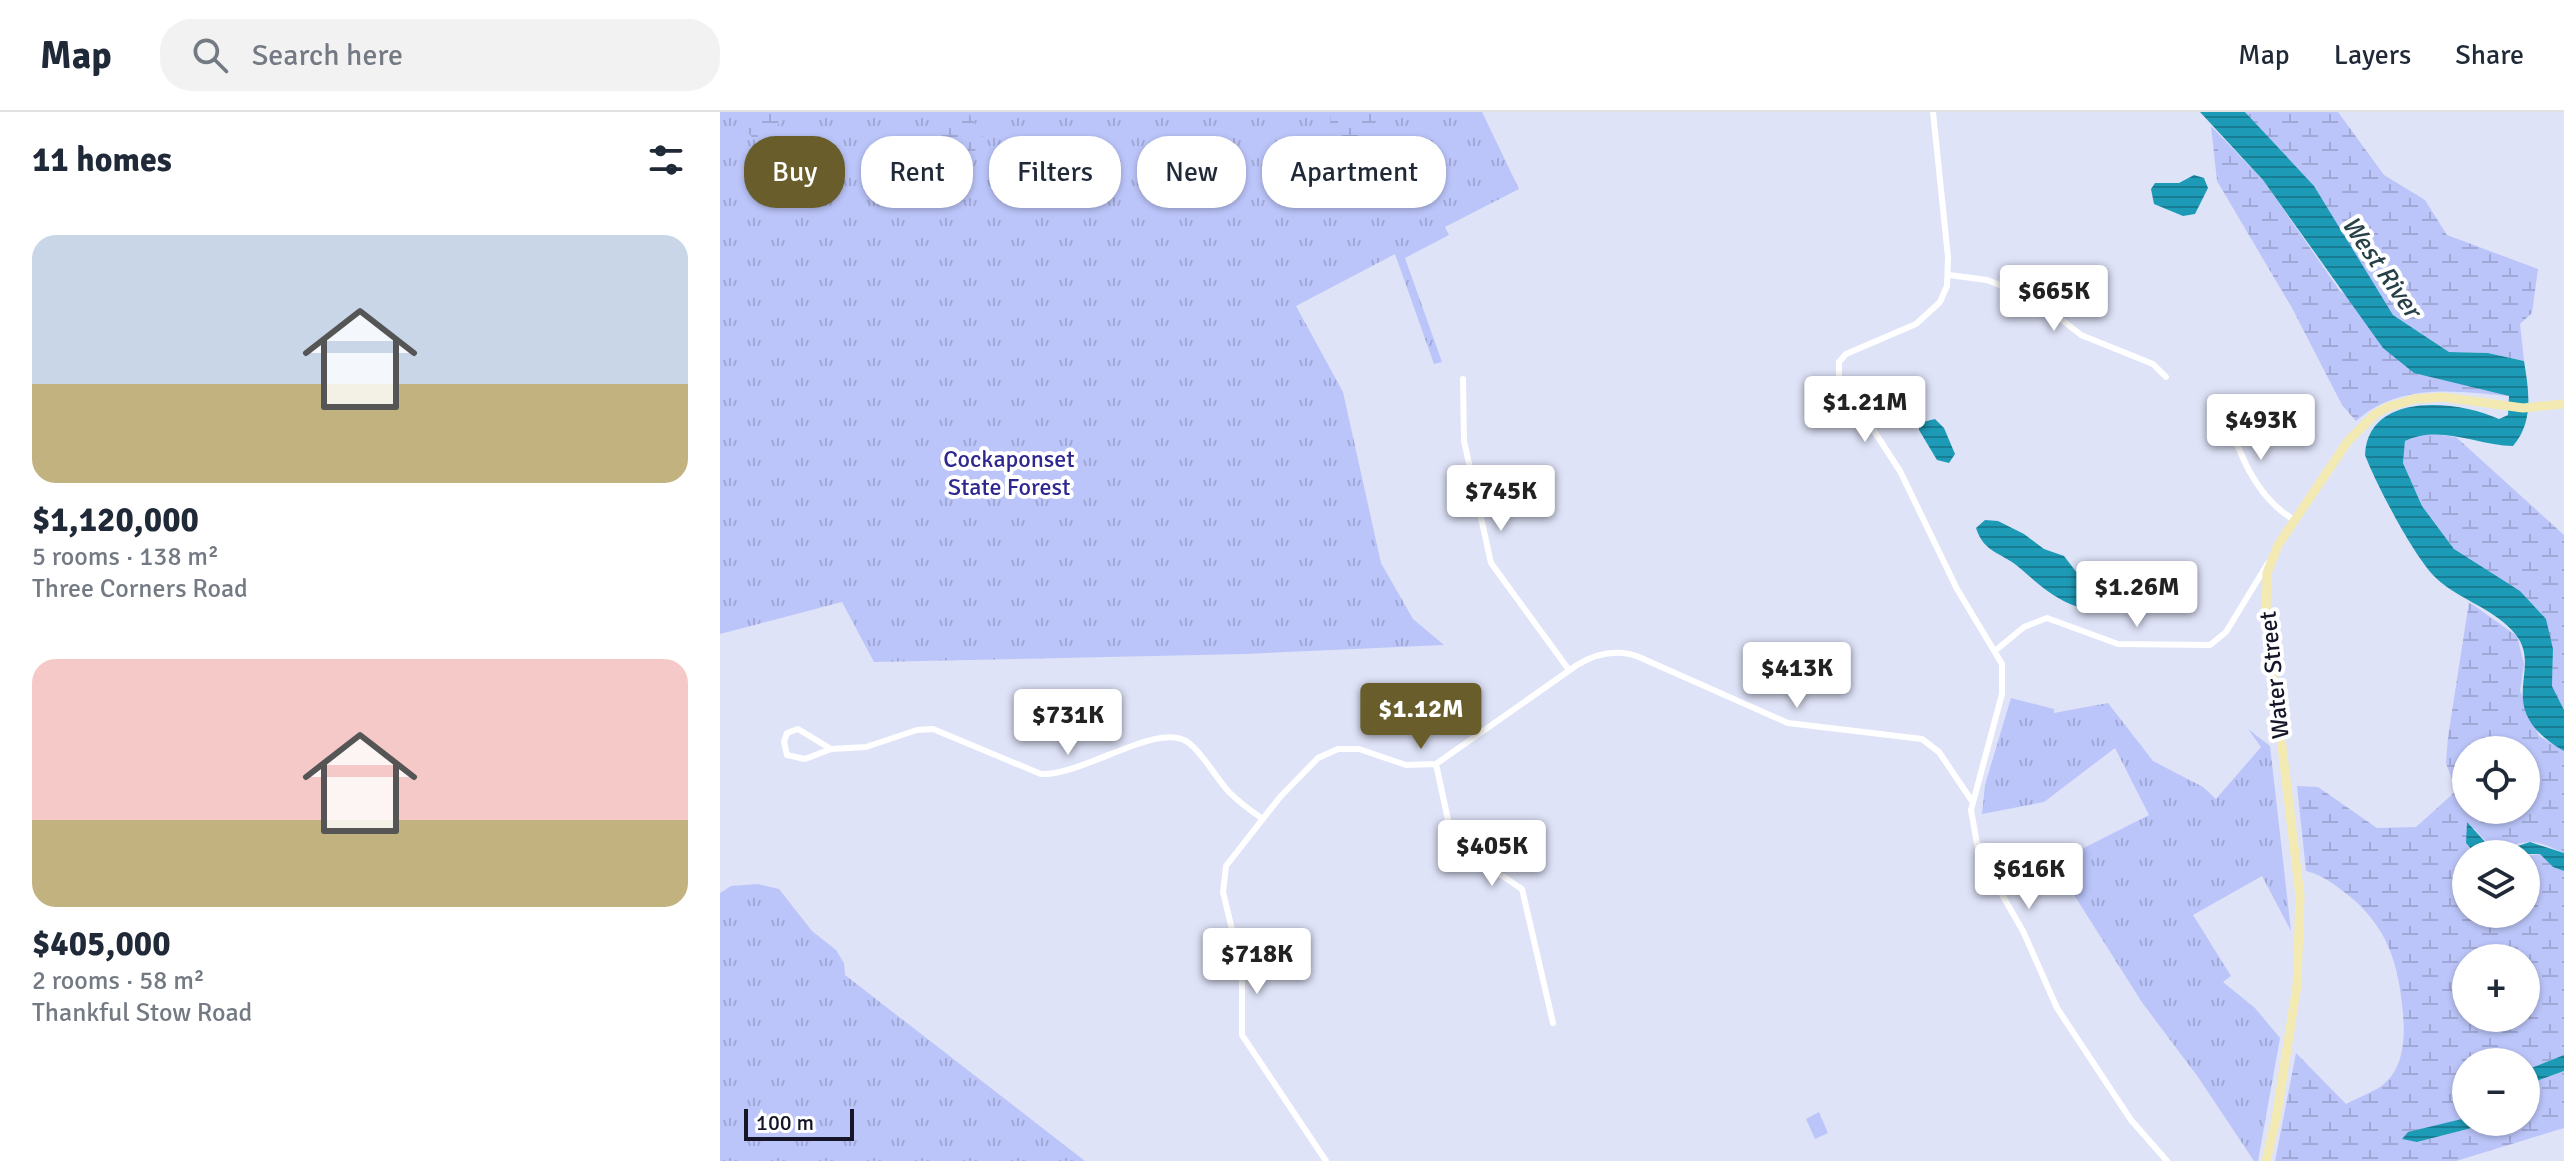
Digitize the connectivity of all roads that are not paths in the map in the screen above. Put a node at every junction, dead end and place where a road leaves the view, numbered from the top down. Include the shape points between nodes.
1 (1933, 112) edge
2 (1949, 275) junction
3 (2166, 377) dead end
4 (1463, 379) dead end
5 (2564, 404) edge
6 (2225, 409) dead end
7 (2293, 519) junction
8 (2270, 561) junction
9 (1996, 650) junction
10 (1569, 670) junction
11 (831, 749) junction
12 (1436, 764) junction
13 (1972, 801) junction
14 (1263, 819) junction
15 (1553, 1023) dead end
16 (1326, 1161) edge
17 (2166, 1161) edge
18 (2266, 1161) edge

1 - 2 street
2 - 3 street via 1987,280 2027,295 2081,335 2153,364
2 - 9 street via 1944,295 1924,318 1846,354 1838,373 1896,463 1957,589
4 - 10 street via 1464,441 1491,563
5 - 7 main road, Water Street via 2529,409 2442,397 2388,407 2355,432
6 - 7 street via 2255,480 2274,507
7 - 8 main road, Water Street
8 - 9 street via 2226,632 2210,645 2118,644 2047,618 2029,624
8 - 18 main road, Water Street via 2266,614 2301,943
9 - 13 street via 2004,684
10 - 12 street
10 - 13 street via 1604,654 1629,653 1788,723 1922,739 1939,752
11 - 11 street via 795,758 785,753 784,742 787,733 798,729
11 - 14 street via 866,747 933,729 1041,774 1055,774 1148,739 1175,738 1189,743 1229,792
12 - 14 street via 1406,765 1369,750 1338,749 1308,766
12 - 15 street via 1453,843 1522,889
13 - 17 street via 1971,825 1979,855 2019,923 2050,996 2131,1120
14 - 16 street via 1226,866 1222,880 1242,971 1241,1029

